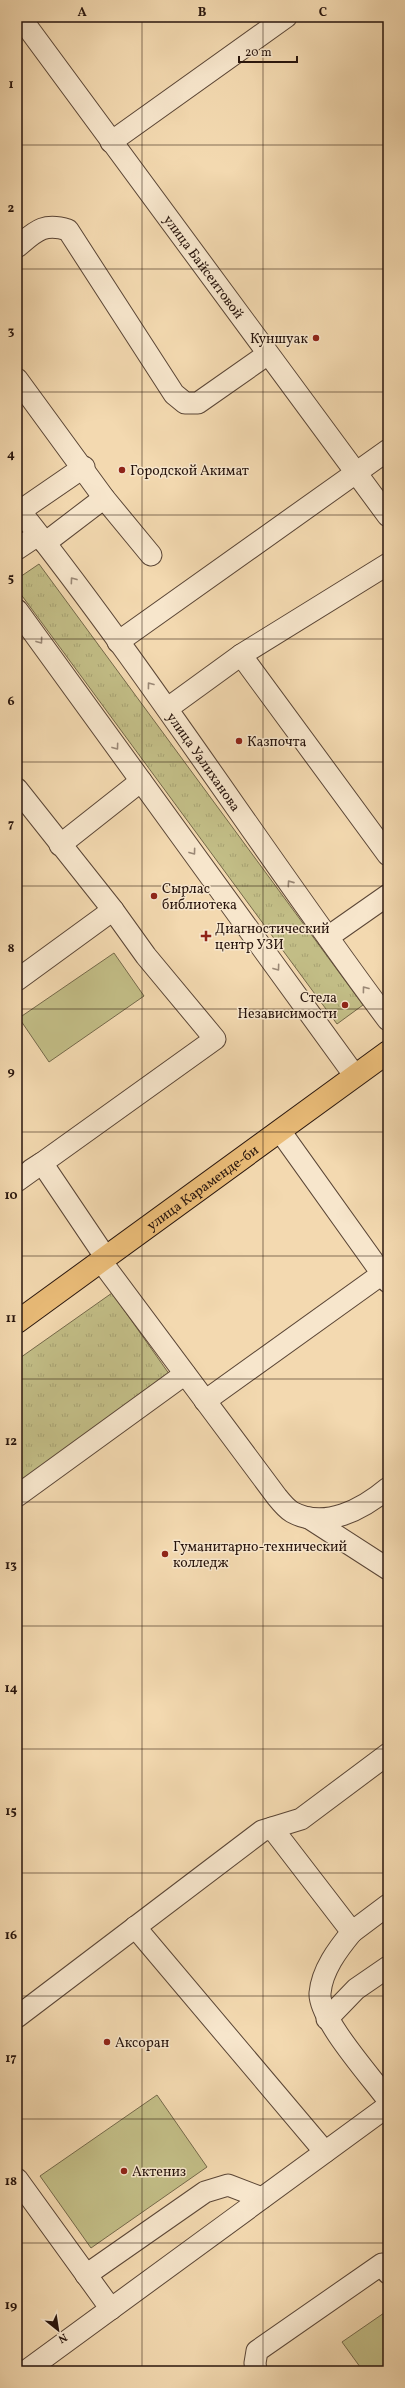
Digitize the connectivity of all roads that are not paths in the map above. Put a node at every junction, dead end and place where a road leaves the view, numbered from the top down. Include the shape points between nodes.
1 (20, 17) edge
2 (286, 17) edge
3 (111, 142) junction
4 (17, 247) edge
5 (268, 354) junction
6 (17, 379) edge
7 (388, 450) edge
8 (84, 467) junction
9 (356, 473) junction
10 (104, 498) junction
11 (19, 509) edge
12 (388, 516) edge
13 (42, 539) junction
14 (17, 549) edge
15 (151, 555) dead end
16 (388, 564) edge
17 (17, 610) edge
18 (118, 642) junction
19 (242, 655) junction
20 (168, 708) junction
21 (141, 781) junction
22 (17, 789) edge
23 (60, 845) junction
24 (388, 855) edge
25 (388, 895) edge
26 (113, 910) junction
27 (328, 938) junction
28 (17, 980) edge
29 (388, 1020) edge
30 (388, 1052) edge
31 (355, 1076) junction
32 (280, 1131) junction
33 (42, 1162) junction
34 (17, 1180) edge
35 (103, 1260) junction
36 (385, 1278) edge
37 (17, 1322) edge
38 (185, 1374) junction
39 (205, 1401) junction
40 (388, 1488) edge
41 (17, 1496) edge
42 (310, 1518) junction
43 (388, 1569) edge
44 (388, 1754) edge
45 (272, 1828) junction
46 (388, 1905) edge
47 (135, 1927) junction
48 (352, 1932) junction
49 (388, 1967) edge
50 (17, 2017) edge
51 (327, 2019) junction
52 (388, 2100) edge
53 (388, 2106) edge
54 (325, 2152) junction
55 (17, 2179) edge
56 (262, 2198) junction
57 (388, 2273) edge
58 (86, 2274) junction
59 (111, 2309) junction
60 (26, 2371) edge
61 (256, 2371) edge

1 - 3 street, улица Байсеитовой
2 - 3 street
3 - 5 street, улица Байсеитовой
4 - 5 street via 38,230 54,225 68,230 174,394 185,403 198,403
5 - 9 street, улица Байсеитовой
6 - 8 street
7 - 9 street
8 - 10 street
8 - 11 street
9 - 12 street, улица Байсеитовой
9 - 18 street
10 - 13 street
10 - 15 street
11 - 13 street, улица Уалиханова
13 - 14 street
18 -> 13 street, улица Уалиханова
16 - 19 street
17 -> 21 street
20 -> 18 street, улица Уалиханова
19 - 20 street
19 - 24 street
27 -> 20 street, улица Уалиханова
21 - 23 street
21 -> 31 street
22 - 23 street
23 - 26 street
25 - 27 street
26 - 28 street
26 - 33 street via 146,956 215,1039
29 -> 27 street, улица Уалиханова
30 - 31 main road, улица Караменде-би
31 - 32 main road, улица Караменде-би
32 - 35 main road, улица Караменде-би
32 - 36 street
33 - 34 street
33 - 35 street
35 - 37 main road, улица Караменде-би
35 - 38 street
36 - 39 street
38 - 39 street
38 - 41 street
39 - 42 street via 277,1497 292,1512
40 - 42 street via 372,1502 340,1517
42 - 43 street
44 - 45 street via 301,1819
45 - 47 street via 262,1831
45 - 48 street
46 - 48 street
47 - 50 street
47 - 54 street
48 - 51 street via 341,1945 325,1974 320,1994
49 - 51 street via 356,1989
51 - 52 street
53 - 54 street
54 - 56 street
55 - 58 street
56 - 58 street via 228,2185 205,2192
56 - 59 street
57 - 61 street via 382,2264 258,2351
58 - 59 street
59 - 60 street

